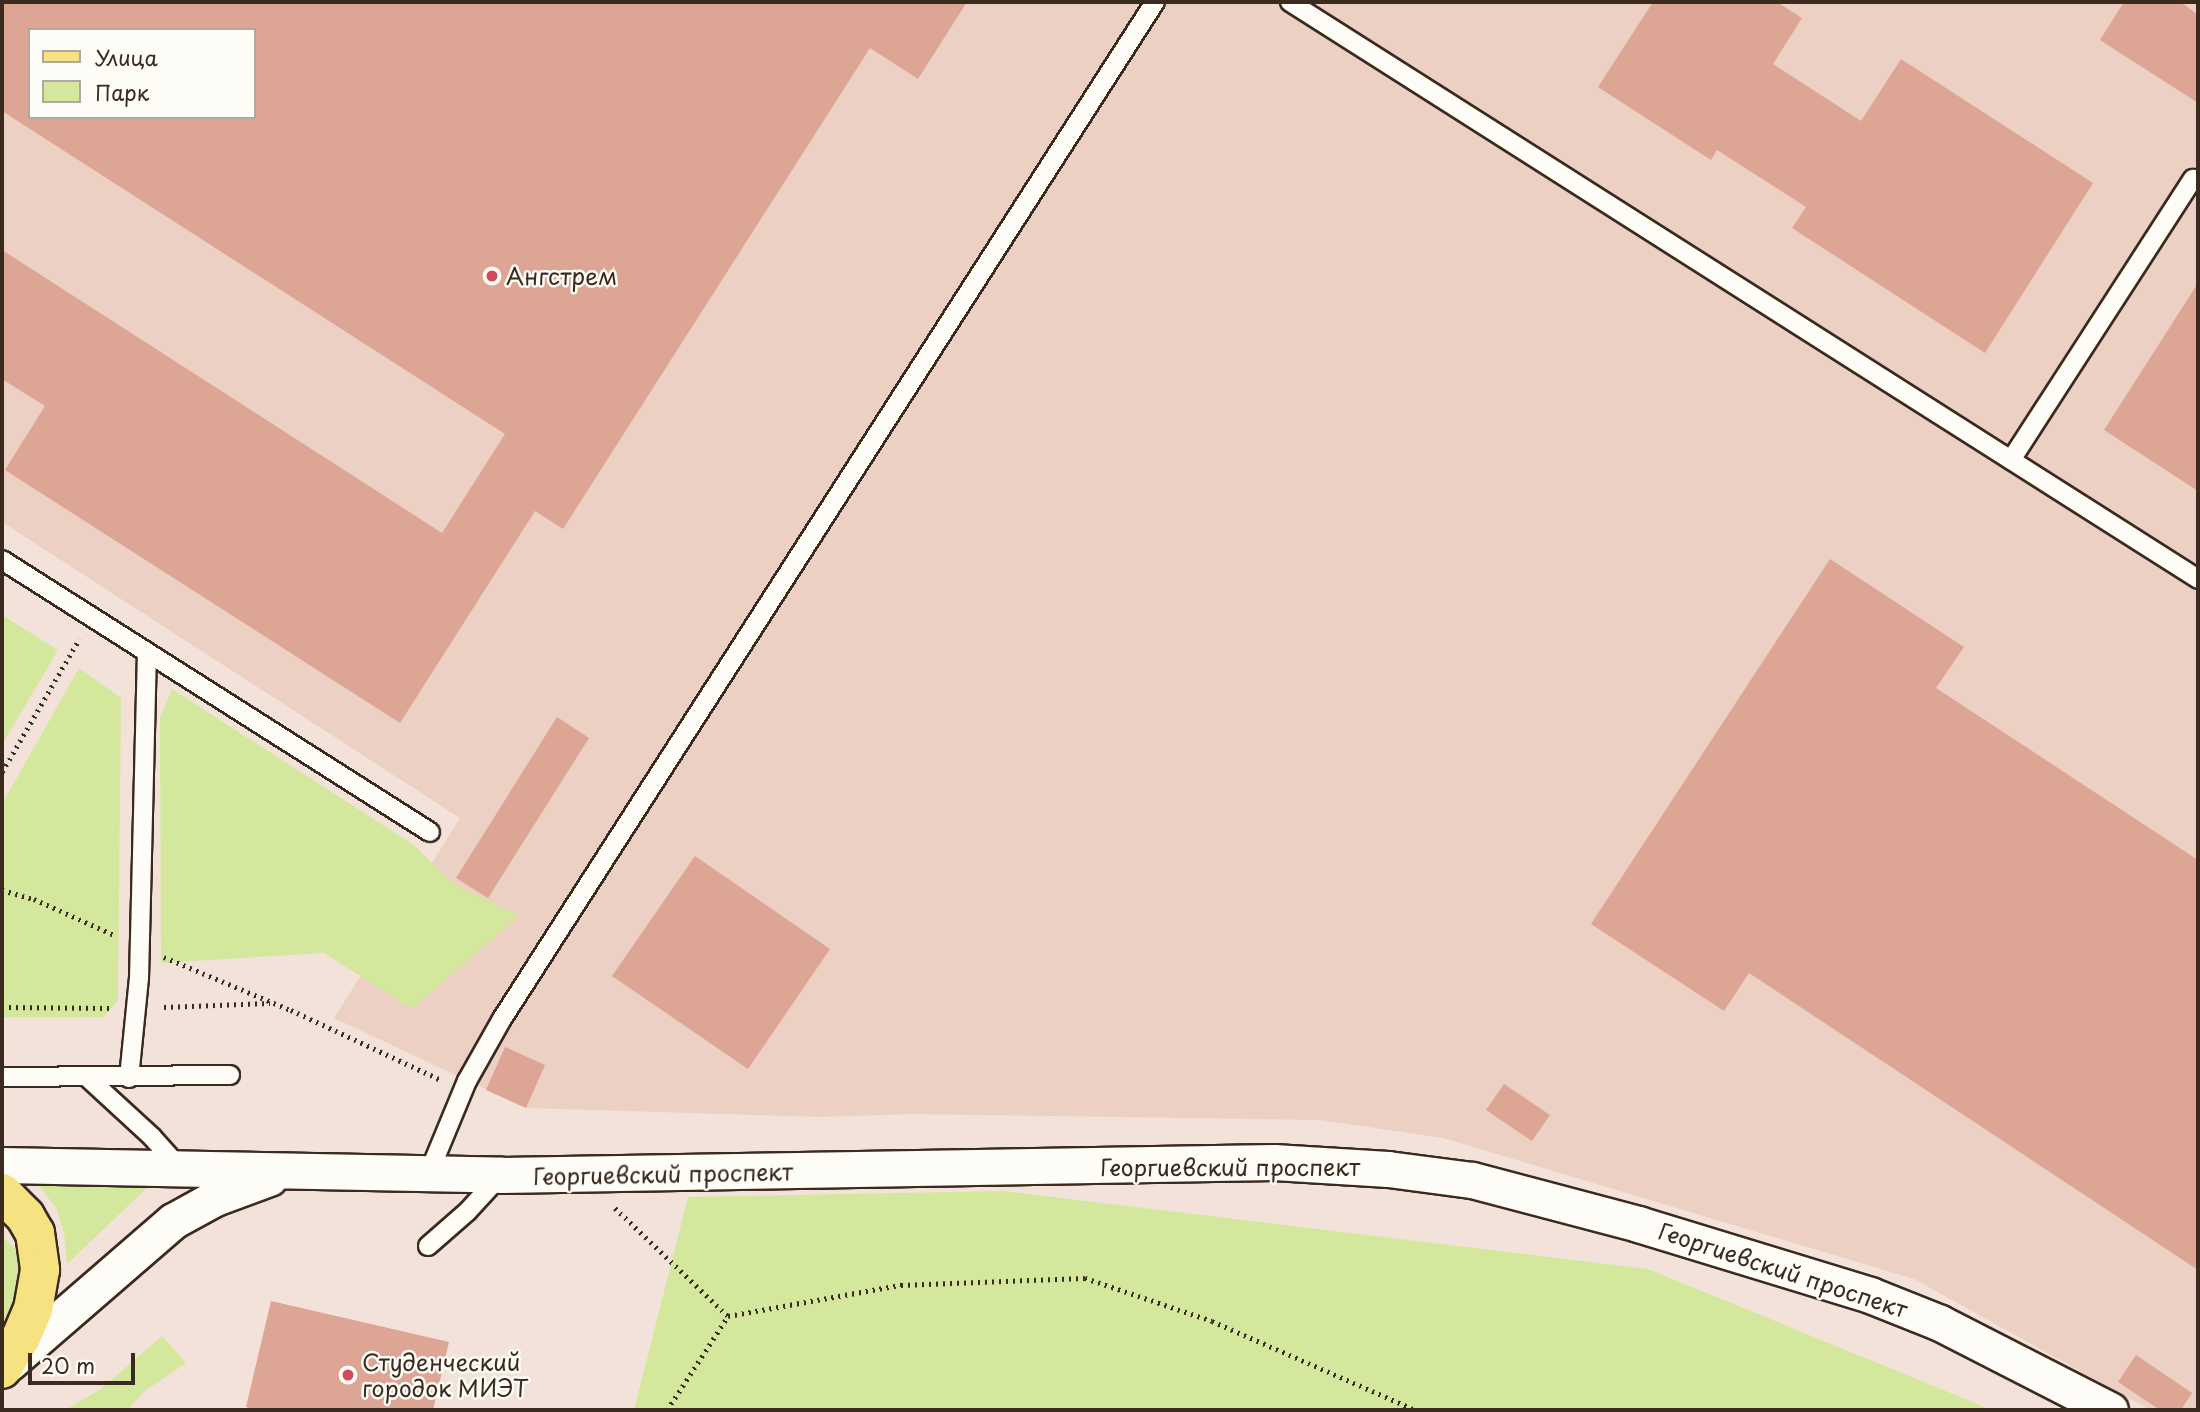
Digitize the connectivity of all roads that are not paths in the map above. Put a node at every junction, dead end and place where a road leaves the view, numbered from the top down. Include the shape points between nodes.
1 (1155, 2) edge
2 (1290, 2) edge
3 (2193, 178) dead end
4 (2011, 460) junction
5 (2, 560) edge
6 (2198, 579) edge
7 (147, 652) junction
8 (430, 832) dead end
9 (230, 1075) dead end
10 (2, 1077) edge
11 (130, 1078) junction
12 (89, 1079) junction
13 (2, 1165) edge
14 (181, 1169) junction
15 (306, 1169) junction
16 (428, 1175) junction
17 (501, 1175) junction
18 (2, 1193) edge
19 (173, 1221) junction
20 (428, 1247) dead end
21 (2, 1369) edge
22 (2110, 1410) edge

1 - 16 lane via 510,1007 463,1091
2 - 4 lane
3 - 4 lane
4 - 6 lane
5 - 7 lane
7 - 8 lane
7 - 11 lane via 139,946
9 - 11 lane
10 - 12 lane
11 - 12 lane
12 - 14 lane
13 - 14 street, Георгиевский проспект
14 - 15 street, Георгиевский проспект
14 - 19 street via 183,1191
15 - 16 street, Георгиевский проспект
15 - 19 street, Георгиевский проспект via 253,1182
16 - 17 street, Георгиевский проспект
17 - 20 lane
17 - 22 street, Георгиевский проспект via 1274,1162 1472,1180 1638,1224 1870,1295 1940,1323
18 - 21 main road, Георгиевский проспект via 26,1216 35,1233 40,1270 33,1309
19 - 21 street, Георгиевский проспект

